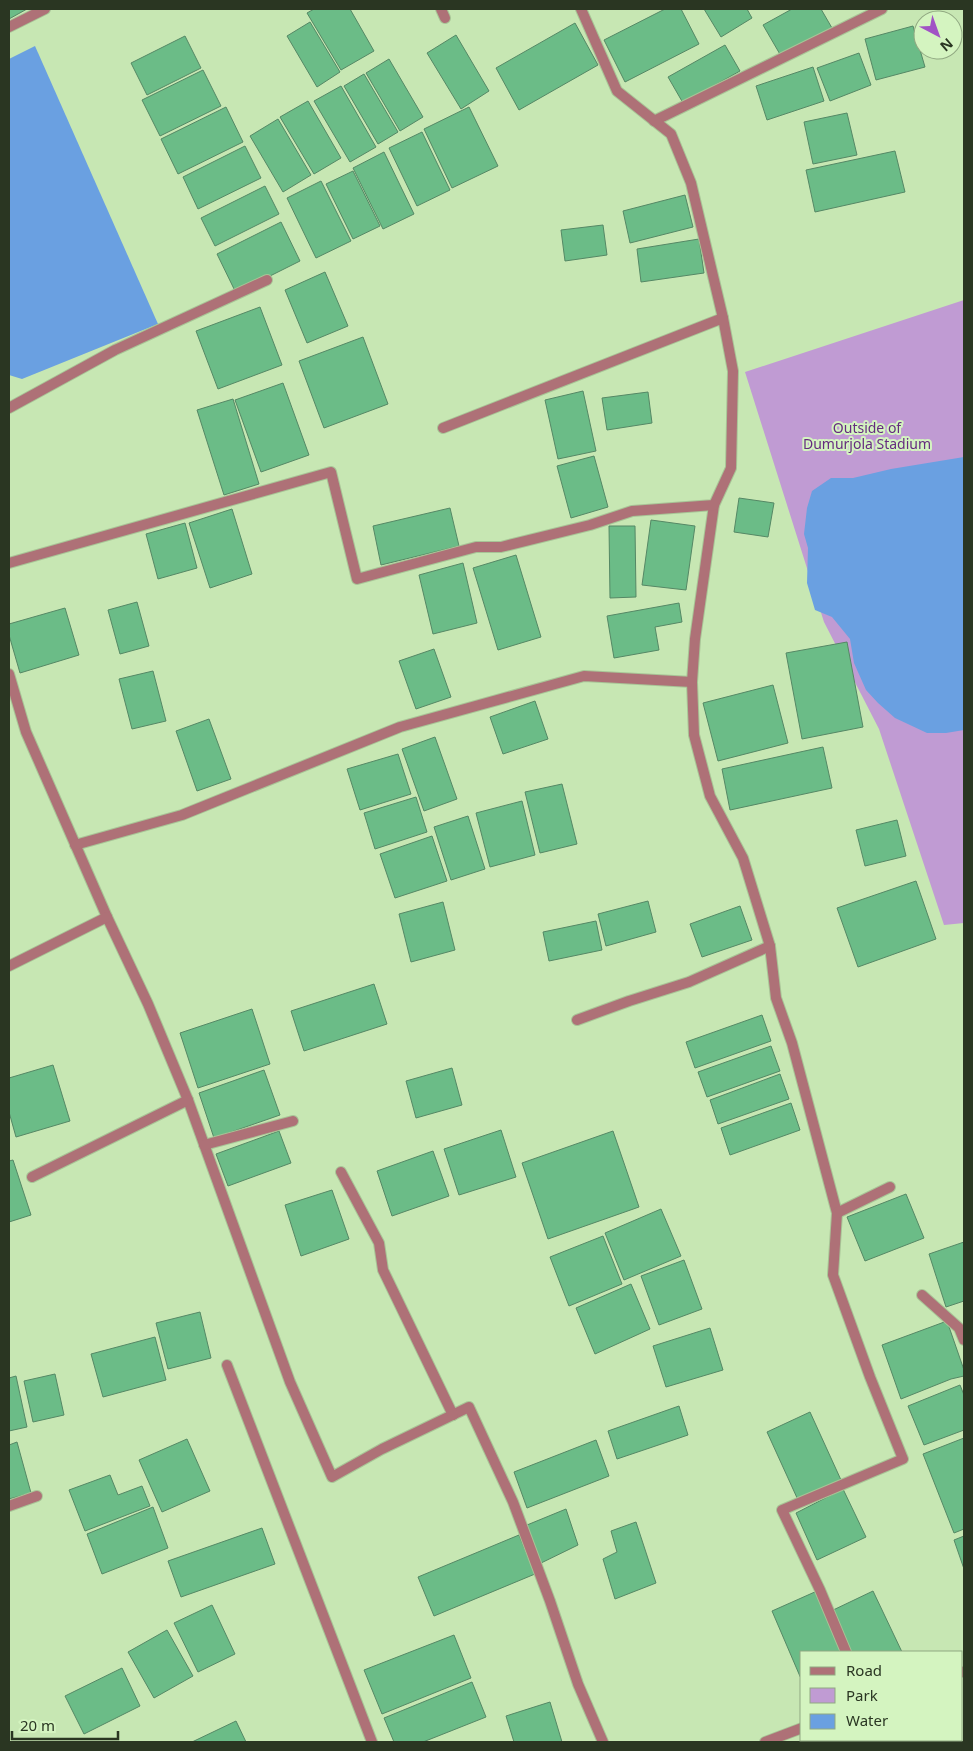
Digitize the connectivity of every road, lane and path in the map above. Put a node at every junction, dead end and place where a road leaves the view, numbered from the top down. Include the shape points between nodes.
1 (45, 9) edge
2 (581, 9) edge
3 (882, 9) edge
4 (9, 27) edge
5 (654, 121) junction
6 (267, 280) dead end
7 (723, 318) junction
8 (9, 408) edge
9 (443, 428) dead end
10 (714, 505) junction
11 (9, 563) edge
12 (9, 674) edge
13 (692, 682) junction
14 (13, 704) edge
15 (75, 845) junction
16 (107, 917) junction
17 (770, 946) junction
18 (9, 966) edge
19 (577, 1020) dead end
20 (188, 1100) junction
21 (293, 1121) dead end
22 (204, 1145) junction
23 (341, 1172) dead end
24 (32, 1177) dead end
25 (890, 1187) dead end
26 (838, 1213) junction
27 (922, 1295) dead end
28 (964, 1340) edge
29 (227, 1365) dead end
30 (453, 1415) junction
31 (37, 1496) dead end
32 (9, 1506) edge
33 (846, 1651) edge
34 (800, 1729) edge
35 (372, 1742) edge
36 (603, 1742) edge
37 (764, 1742) edge

1 - 4 street
2 - 5 street via 617,91
3 - 5 street
5 - 7 street via 671,134 691,183
6 - 8 street via 115,350
7 - 9 street
7 - 10 street via 733,372 731,468
10 - 11 street via 632,511 590,525 501,546 476,547 357,579 331,472
10 - 13 street
12 - 14 street
13 - 15 street via 584,676 400,727 182,815
13 - 17 street via 694,735 710,796 744,858
14 - 15 street
15 - 16 street
16 - 18 street
16 - 20 street
17 - 19 street via 689,982
17 - 26 street via 776,998 792,1043
20 - 22 street
20 - 24 street
21 - 22 street
22 - 30 street via 290,1382 332,1477
23 - 30 street via 379,1243 383,1270
25 - 26 street
26 - 33 street via 833,1275 903,1459 782,1510
27 - 28 street via 958,1328
29 - 35 street
30 - 36 street via 469,1407 497,1467
31 - 32 street
34 - 37 street

